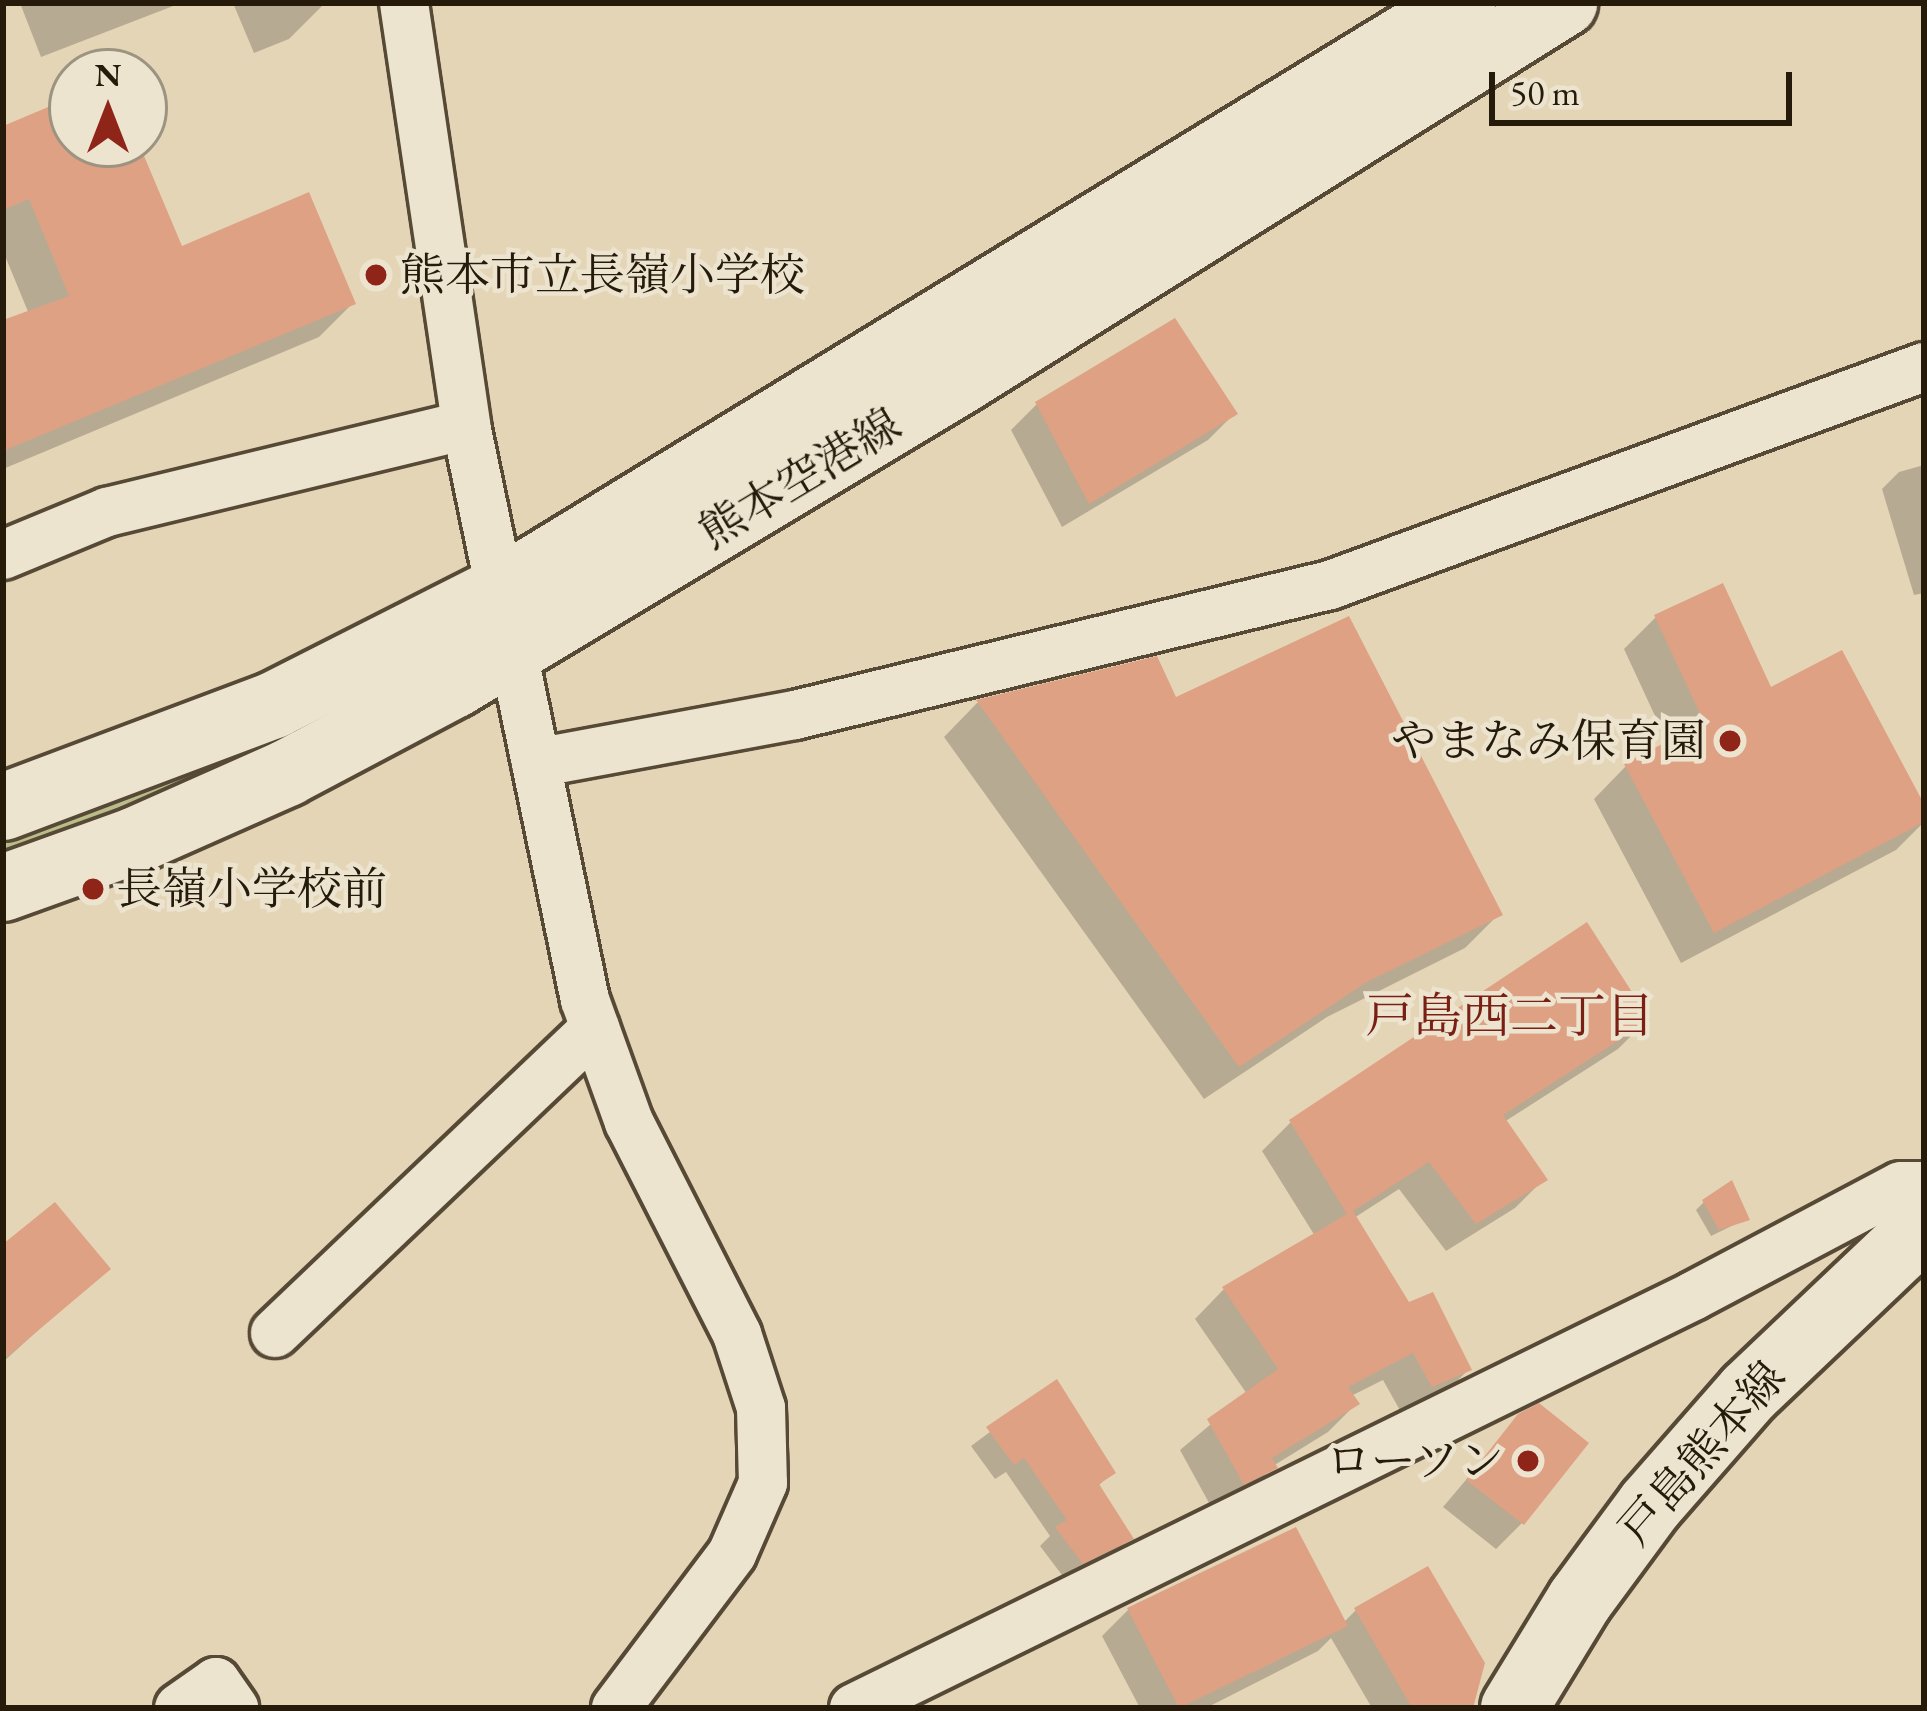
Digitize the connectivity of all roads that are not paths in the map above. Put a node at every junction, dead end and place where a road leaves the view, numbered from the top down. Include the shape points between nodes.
1 (404, 3) edge
2 (1463, 3) edge
3 (1564, 3) edge
4 (1924, 367) edge
5 (466, 425) junction
6 (3, 555) edge
7 (506, 621) junction
8 (536, 764) junction
9 (3, 807) edge
10 (3, 888) edge
11 (596, 1028) junction
12 (1924, 1186) edge
13 (1924, 1226) edge
14 (275, 1333) dead end
15 (179, 1708) edge
16 (234, 1708) edge
17 (616, 1708) edge
18 (854, 1708) edge
19 (1514, 1708) edge

1 - 5 street
2 - 7 main road, 熊本空港線
3 - 7 main road, 熊本空港線 via 960,381
4 - 8 street via 1330,585 796,715
5 - 6 street via 107,512
5 - 7 street
7 - 8 street
7 - 9 main road, 熊本空港線
7 - 10 main road, 熊本空港線 via 287,773
8 - 11 street
11 - 14 street
11 - 17 street via 629,1122 737,1334 762,1427 763,1484 732,1554
12 - 18 street via 1901,1186
13 - 19 main road, 戸島熊本線 via 1749,1392 1650,1505
15 - 16 street via 216,1682

